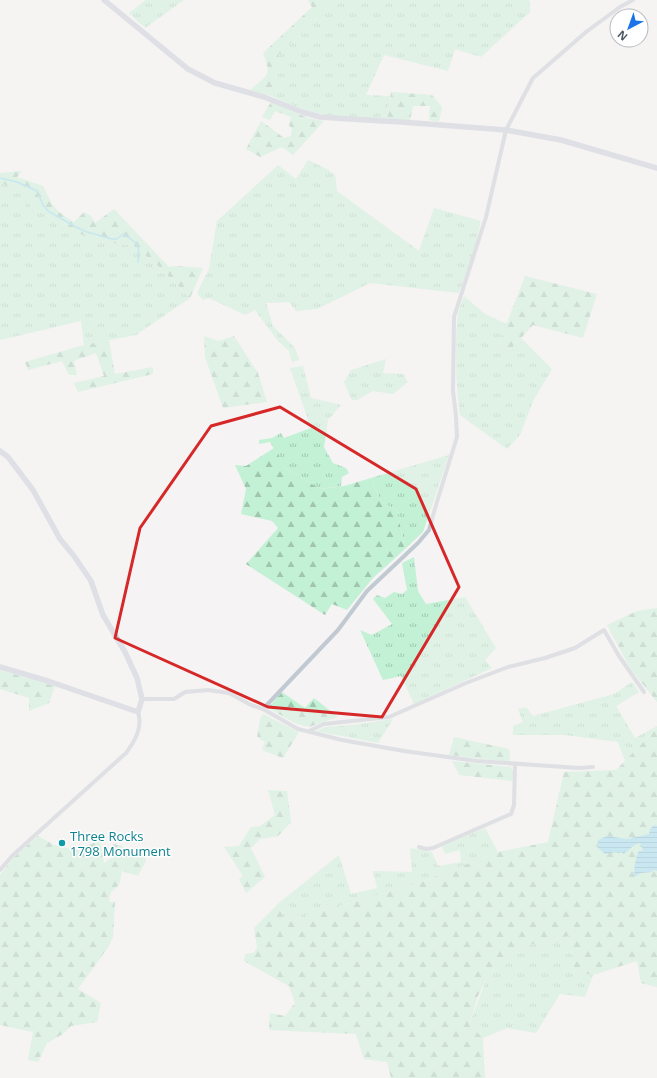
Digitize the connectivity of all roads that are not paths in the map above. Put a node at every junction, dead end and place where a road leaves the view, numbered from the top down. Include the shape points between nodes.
1 (104, 0) edge
2 (633, 0) edge
3 (506, 130) junction
4 (657, 168) edge
5 (0, 451) edge
6 (0, 667) edge
7 (644, 692) dead end
8 (142, 699) junction
9 (263, 709) junction
10 (138, 712) junction
11 (309, 731) junction
12 (515, 765) junction
13 (593, 767) dead end
14 (419, 847) dead end
15 (0, 870) edge

1 - 3 street via 188,69 216,83 264,97 302,112 349,120
2 - 3 street via 586,32 533,78
3 - 4 street via 561,140
3 - 9 street via 486,217 454,317 452,391 457,437 429,530 367,591 338,630
5 - 8 street via 8,457 32,490 60,539 91,581 103,615 137,678
6 - 10 street
7 - 11 street via 604,630 575,648 508,667 389,717 324,724
8 - 9 street via 174,699 185,692 208,690 228,693
8 - 10 street
9 - 11 street via 298,729
10 - 15 street via 141,724 126,753 12,856
11 - 12 street via 342,740 404,751
12 - 13 street
12 - 14 street via 514,805 511,814 434,848

